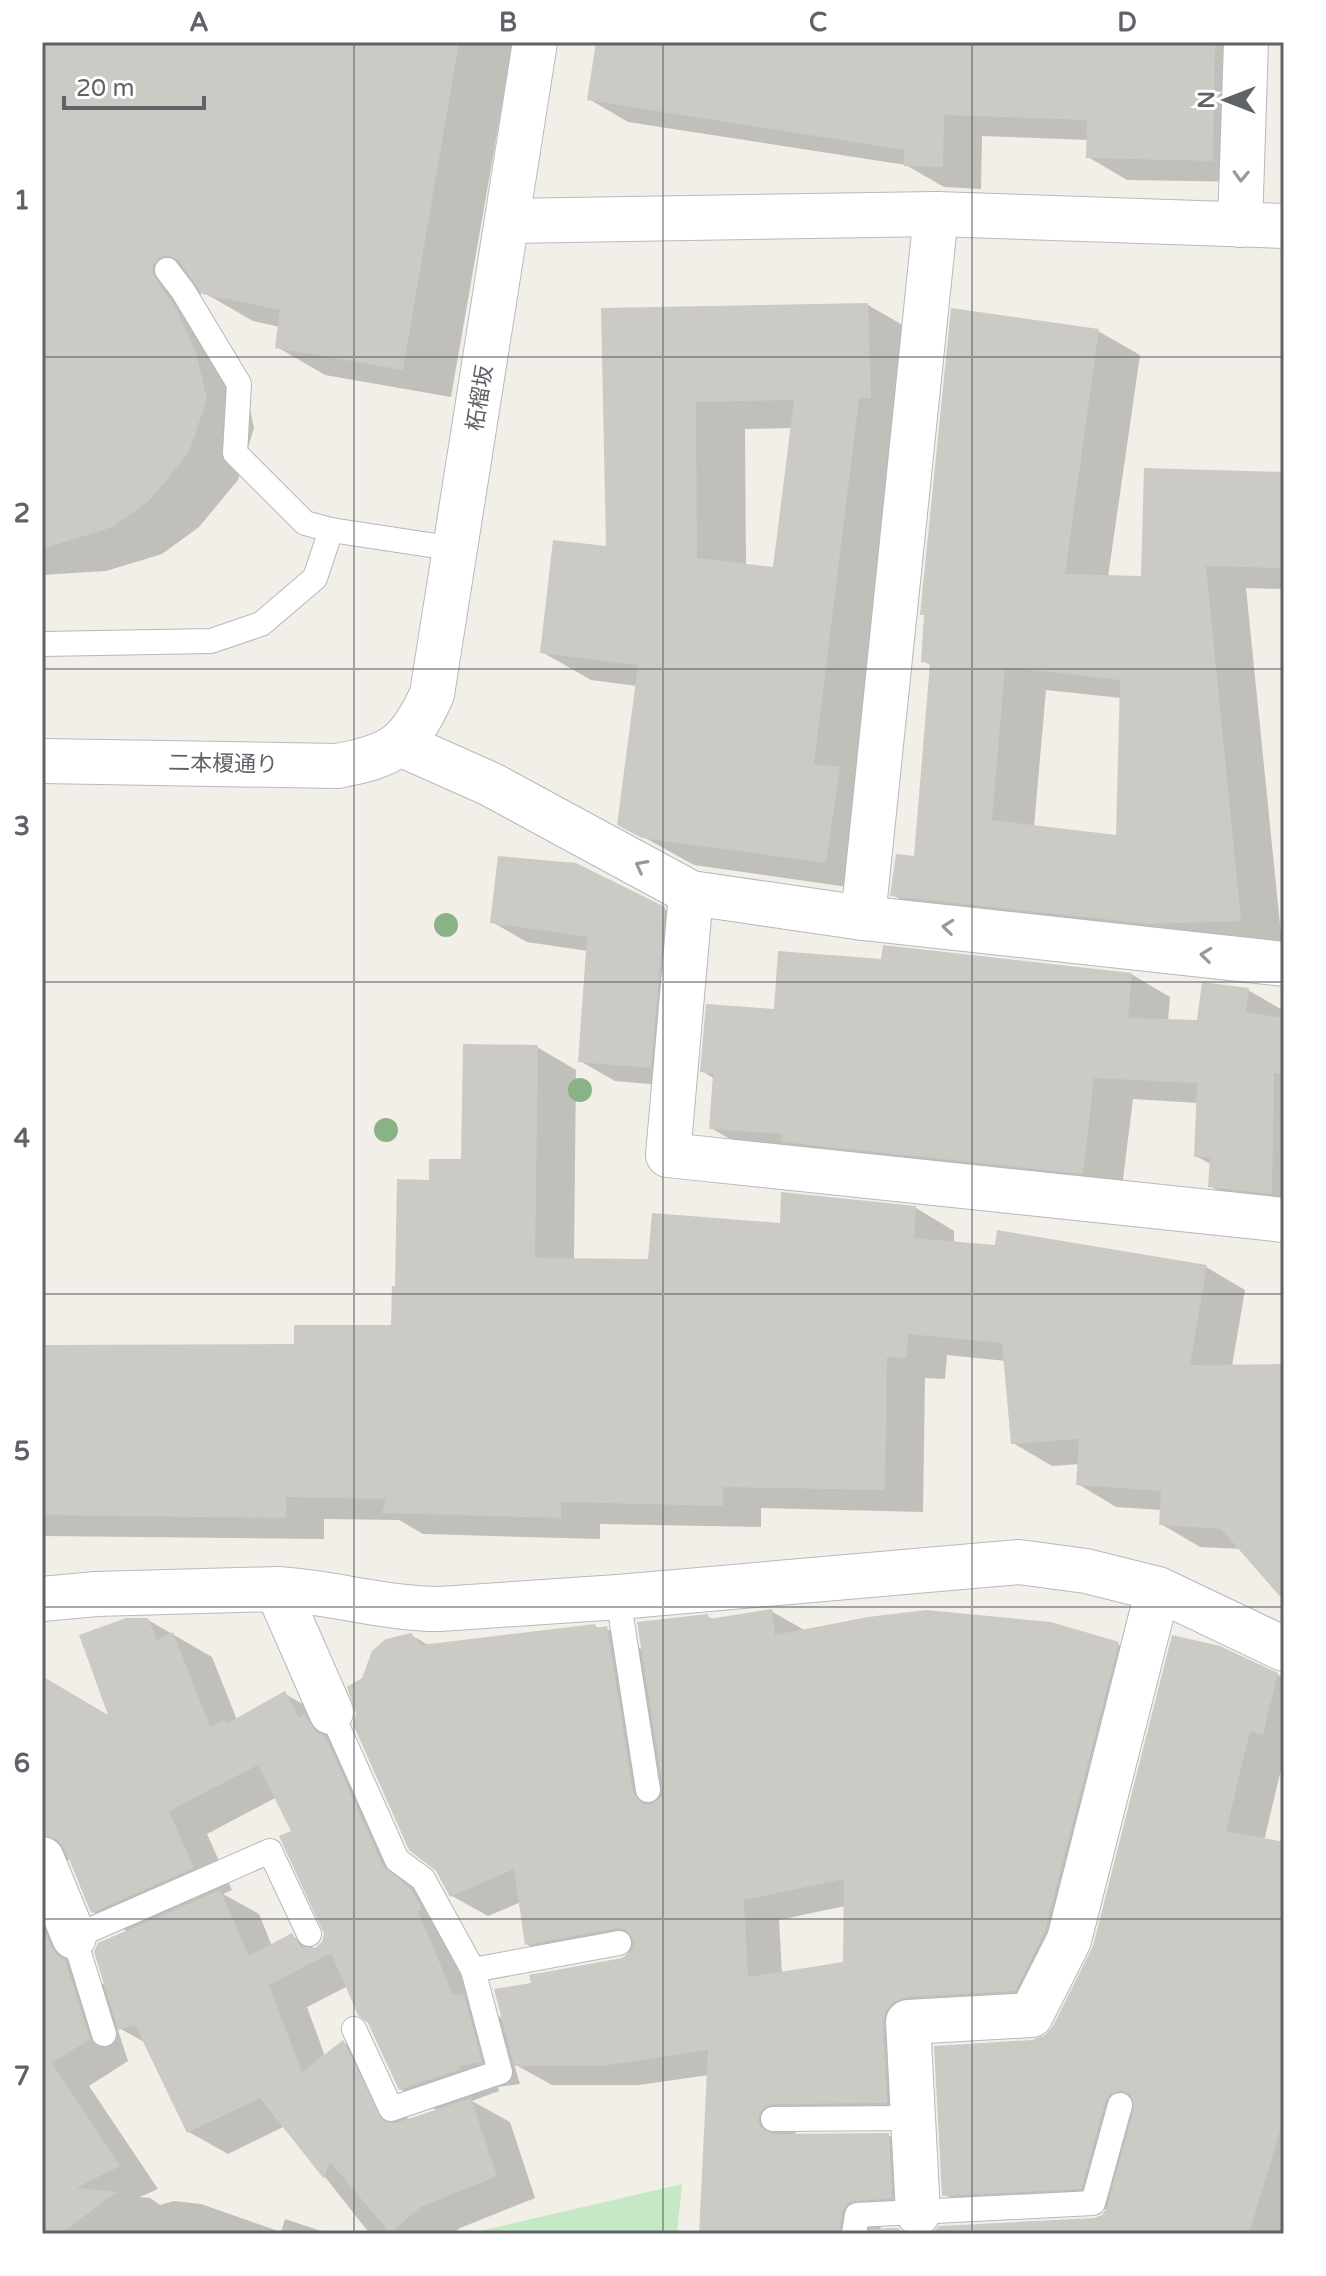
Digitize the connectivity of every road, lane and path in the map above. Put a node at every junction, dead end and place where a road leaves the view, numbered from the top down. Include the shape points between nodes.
1 (535, 42) edge
2 (1246, 42) edge
3 (936, 214) junction
4 (508, 221) junction
5 (1240, 225) junction
6 (1284, 226) edge
7 (167, 270) dead end
8 (331, 530) junction
9 (456, 549) junction
10 (42, 644) edge
11 (400, 744) junction
12 (42, 761) edge
13 (691, 893) junction
14 (863, 918) junction
15 (1284, 964) edge
16 (1284, 1220) edge
17 (277, 1589) junction
18 (1158, 1589) junction
19 (618, 1597) junction
20 (42, 1599) edge
21 (1284, 1649) edge
22 (331, 1712) joint
23 (648, 1790) dead end
24 (42, 1859) edge
25 (309, 1934) dead end
26 (74, 1937) junction
27 (619, 1943) dead end
28 (473, 1970) junction
29 (354, 2029) dead end
30 (104, 2034) dead end
31 (1120, 2105) dead end
32 (913, 2118) junction
33 (773, 2119) dead end
34 (918, 2213) junction
35 (854, 2234) edge

1 - 4 street, 柘榴坂
2 -> 5 street
3 - 4 street
3 - 5 street
3 - 14 street
4 - 9 street, 柘榴坂
5 - 6 street
7 - 8 lane via 239,384 235,453 305,523
8 - 9 lane
8 - 10 lane via 315,578 261,624 211,641
9 - 11 street, 柘榴坂 via 432,694 418,724
11 - 12 street, 二本榎通り via 371,760 337,766
13 -> 11 street via 490,784
13 - 14 street
13 - 16 street via 668,1155
15 -> 14 street
17 - 19 street via 420,1609
17 - 20 street
17 - 22 street
18 - 19 street via 1019,1562
18 - 21 street
18 - 32 street via 1069,1940 1031,2015 908,2022
19 - 23 lane
22 - 28 lane via 397,1860 423,1879
24 - 26 street
25 - 26 lane via 270,1851
26 - 30 lane
27 - 28 lane
28 - 29 lane via 500,2072 391,2109
31 - 34 lane via 1093,2203
32 - 33 lane
32 - 34 street
34 - 35 lane via 857,2215

